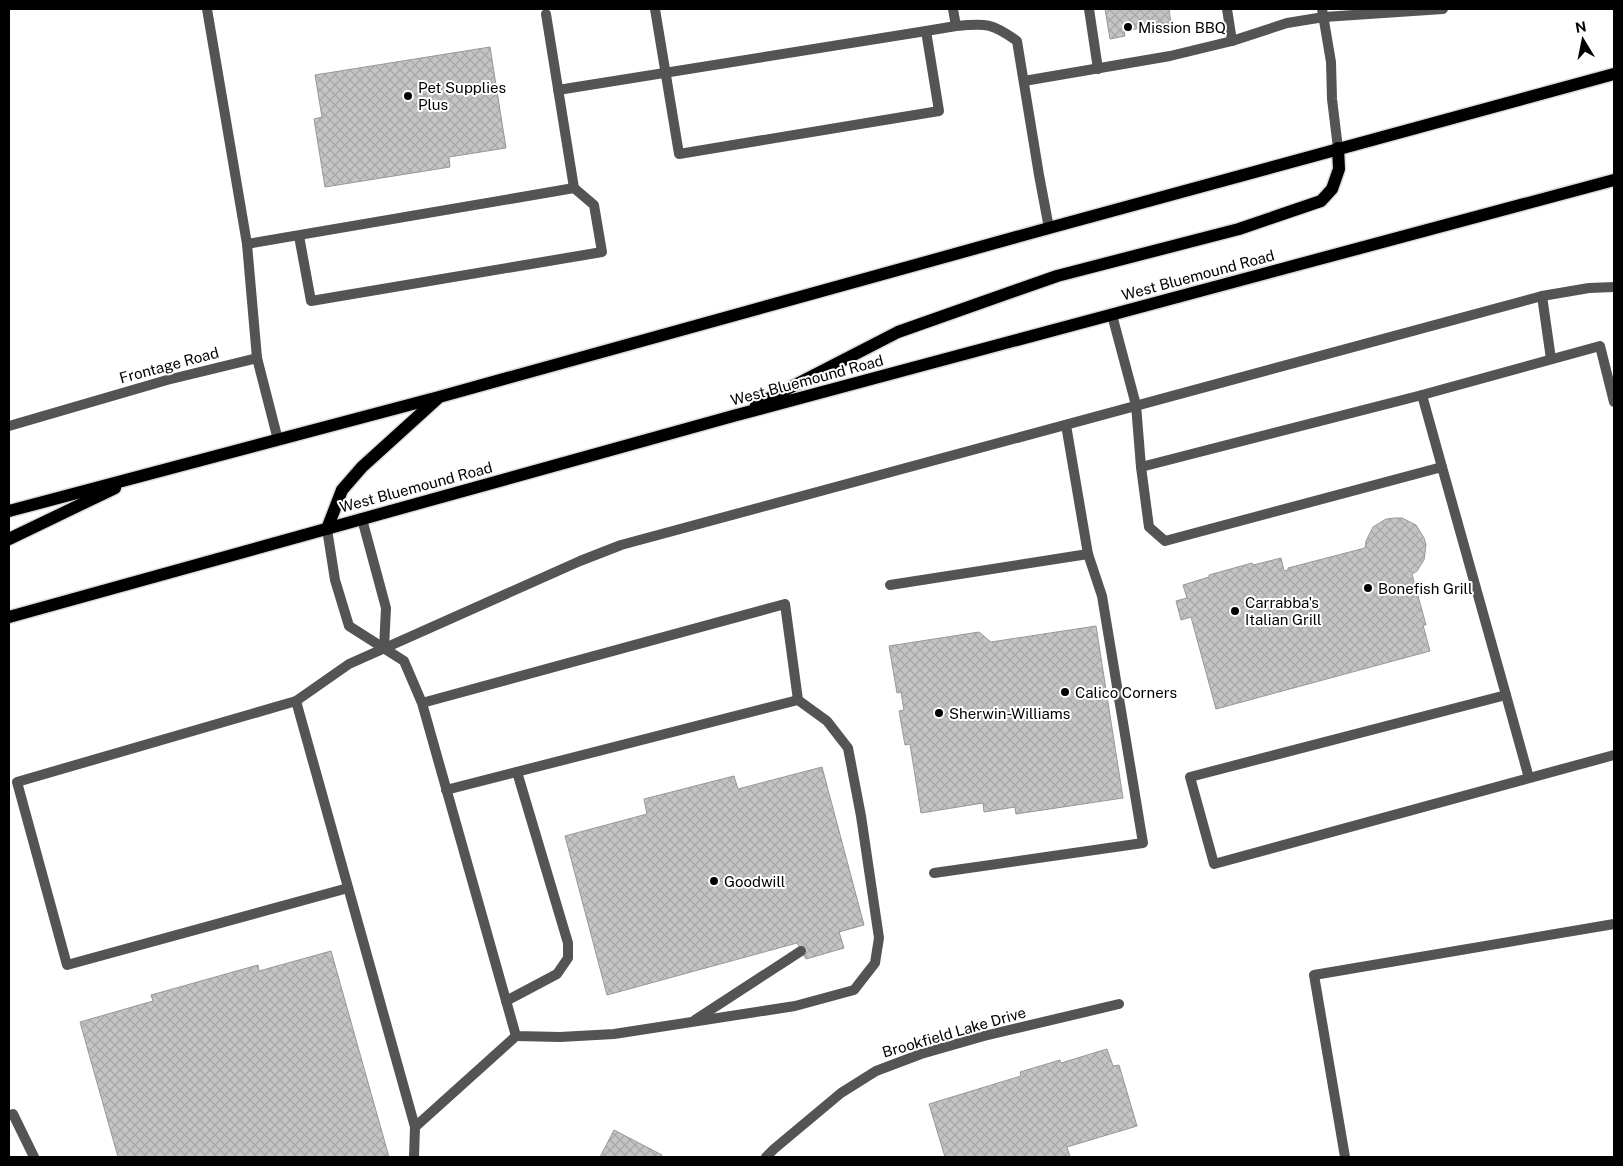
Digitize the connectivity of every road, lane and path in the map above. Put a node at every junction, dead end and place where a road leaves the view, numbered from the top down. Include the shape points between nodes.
1 (207, 9) edge
2 (656, 9) edge
3 (953, 9) edge
4 (1089, 9) edge
5 (1227, 9) edge
6 (1443, 9) edge
7 (1323, 13) edge
8 (546, 14) dead end
9 (956, 26) junction
10 (926, 31) junction
11 (1232, 40) junction
12 (1098, 70) junction
13 (666, 72) junction
14 (1614, 74) edge
15 (1024, 82) junction
16 (558, 90) junction
17 (1338, 148) junction
18 (1614, 180) edge
19 (574, 188) junction
20 (1049, 228) junction
21 (299, 236) junction
22 (247, 244) junction
23 (1614, 288) edge
24 (1542, 296) junction
25 (1112, 315) junction
26 (256, 358) junction
27 (1551, 359) junction
28 (1422, 395) junction
29 (439, 398) junction
30 (1614, 402) edge
31 (1136, 405) junction
32 (734, 416) junction
33 (1066, 425) junction
34 (9, 426) edge
35 (278, 440) junction
36 (1141, 466) junction
37 (1442, 467) junction
38 (144, 474) junction
39 (9, 511) edge
40 (362, 519) junction
41 (327, 529) junction
42 (9, 539) edge
43 (1088, 554) junction
44 (890, 585) dead end
45 (9, 617) edge
46 (384, 648) junction
47 (1506, 695) junction
48 (798, 700) junction
49 (296, 701) junction
50 (422, 703) junction
51 (1614, 755) edge
52 (517, 772) junction
53 (1528, 778) junction
54 (446, 790) junction
55 (934, 873) dead end
56 (348, 888) junction
57 (1614, 924) edge
58 (801, 951) dead end
59 (506, 1001) junction
60 (1119, 1004) dead end
61 (691, 1022) junction
62 (516, 1036) junction
63 (13, 1114) dead end
64 (414, 1127) junction
65 (34, 1157) edge
66 (414, 1157) edge
67 (766, 1157) edge
68 (1344, 1157) edge

1 - 22 street
2 - 13 street
3 - 9 street
4 - 12 street
5 - 11 street
6 - 7 street
7 - 11 street
7 - 17 street via 1331,62
8 - 16 street
9 - 10 street
9 - 15 street via 981,23 1000,29 1017,42
10 - 13 street
10 - 13 street via 939,112 679,154
11 - 12 street
12 - 15 street
13 - 16 street
14 - 17 main road
15 - 20 street
16 - 19 street
17 - 20 main road
17 - 32 main road via 1339,169 1332,188 1320,201 1239,228 1057,276 898,332
18 - 25 main road, West Bluemound Road
19 - 21 street
19 - 21 street via 594,204 602,252 310,301
20 - 29 main road
21 - 22 street
22 - 26 street
23 - 24 street via 1589,288
24 - 27 street
24 - 31 street
25 - 31 street
25 - 32 main road, West Bluemound Road
26 - 34 street, Frontage Road
26 - 35 street
27 - 28 street
27 - 30 street via 1600,346
28 - 36 street
28 - 37 street
29 - 35 main road
29 - 41 main road via 362,467 342,490
31 - 33 street
31 - 36 street
32 - 40 main road, West Bluemound Road
33 - 43 street
33 - 46 street via 620,545
35 - 38 main road
36 - 37 street via 1149,527 1165,541
37 - 47 street
38 - 39 main road
38 - 42 main road
40 - 41 main road, West Bluemound Road
40 - 46 street via 386,608
41 - 45 main road, West Bluemound Road
41 - 46 street via 335,580 349,626
43 - 44 street
43 - 55 street via 1102,596 1142,843
46 - 49 street via 349,664
46 - 50 street via 404,662
47 - 53 street
47 - 53 street via 1190,777 1214,864
48 - 50 street via 785,604
48 - 52 street
48 - 61 street via 827,721 848,748 879,938 875,963 854,990 795,1006
49 - 56 street
49 - 56 street via 17,782 67,965
50 - 54 street
51 - 53 street
52 - 54 street
52 - 59 street via 568,943 568,958 557,974
54 - 59 street
56 - 64 street
57 - 68 street via 1314,975
58 - 61 street
59 - 62 street
60 - 67 street, Brookfield Lake Drive via 984,1036 876,1071 841,1093
61 - 62 street via 614,1034
62 - 64 street
63 - 65 street
64 - 66 street

